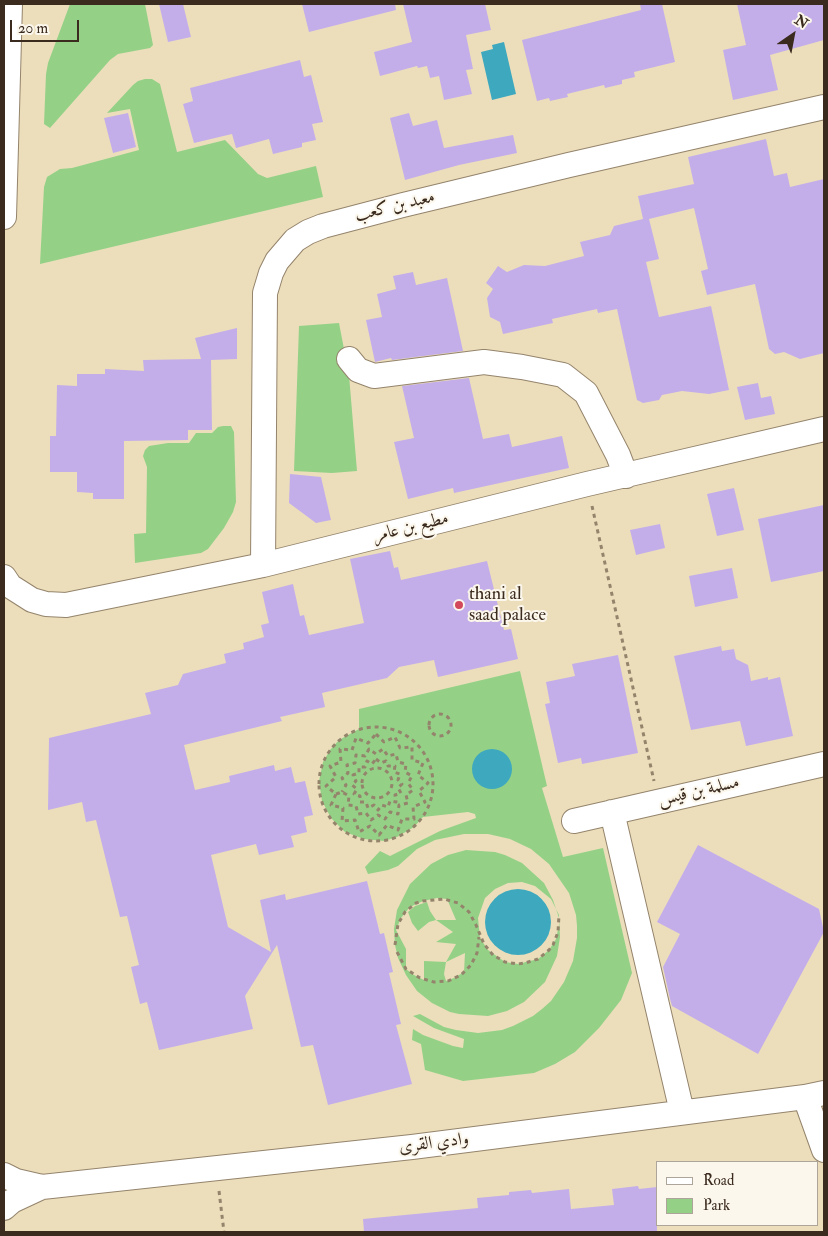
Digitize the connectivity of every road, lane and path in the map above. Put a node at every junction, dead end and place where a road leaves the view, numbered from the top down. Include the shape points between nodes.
1 (12, 5) edge
2 (824, 106) edge
3 (4, 217) edge
4 (349, 359) dead end
5 (824, 429) edge
6 (626, 476) junction
7 (587, 484) junction
8 (263, 565) junction
9 (4, 577) edge
10 (430, 729) joint
11 (384, 742) junction
12 (368, 743) junction
13 (400, 748) junction
14 (369, 749) junction
15 (383, 749) junction
16 (352, 750) junction
17 (376, 754) junction
18 (396, 754) junction
19 (356, 755) junction
20 (365, 756) junction
21 (388, 756) junction
22 (376, 759) junction
23 (386, 760) junction
24 (412, 760) junction
25 (367, 761) junction
26 (342, 762) junction
27 (398, 762) junction
28 (355, 763) junction
29 (406, 764) junction
30 (347, 765) junction
31 (395, 766) junction
32 (824, 766) edge
33 (359, 767) junction
34 (405, 772) junction
35 (348, 773) junction
36 (400, 774) junction
37 (353, 775) junction
38 (418, 775) junction
39 (412, 776) junction
40 (336, 777) junction
41 (342, 778) junction
42 (408, 783) junction
43 (402, 784) junction
44 (346, 785) junction
45 (352, 785) junction
46 (363, 790) joint
47 (413, 790) junction
48 (419, 791) junction
49 (342, 792) junction
50 (401, 793) junction
51 (336, 794) junction
52 (354, 794) junction
53 (406, 795) junction
54 (349, 796) junction
55 (658, 801) junction
56 (360, 802) junction
57 (396, 802) junction
58 (408, 803) junction
59 (348, 805) junction
60 (400, 805) junction
61 (356, 806) junction
62 (324, 807) joint
63 (388, 807) junction
64 (413, 807) junction
65 (343, 808) junction
66 (368, 808) junction
67 (378, 810) junction
68 (390, 812) junction
69 (612, 812) junction
70 (366, 813) junction
71 (358, 814) junction
72 (398, 814) junction
73 (378, 815) junction
74 (385, 819) junction
75 (402, 819) junction
76 (355, 820) junction
77 (371, 820) junction
78 (574, 821) dead end
79 (387, 825) junction
80 (370, 826) junction
81 (559, 915) dead end
82 (478, 931) junction
83 (395, 945) dead end
84 (397, 952) dead end
85 (815, 1095) edge
86 (682, 1112) junction
87 (824, 1150) edge
88 (217, 1169) junction
89 (4, 1175) edge
90 (42, 1187) junction
91 (4, 1208) edge
92 (224, 1232) edge

1 - 3 street
2 - 8 street, معبد بن كعب via 403,205 323,226 295,240 277,261 265,293
4 - 6 street via 358,370 374,376 484,362 563,374 586,393
5 - 6 street, مطيع بن عامر
6 - 7 street, مطيع بن عامر
7 - 8 street, مطيع بن عامر
7 - 55 path
8 - 9 street, مطيع بن عامر via 66,605 32,600 10,586
10 - 10 path via 437,735 444,735 450,728 449,719 435,715 430,720
11 - 12 path via 376,734
11 - 13 path via 395,737
11 - 15 path
12 - 14 path
12 - 16 path via 356,738
13 - 18 path
13 - 24 path via 412,747
14 - 17 path
14 - 20 path
15 - 17 path
15 - 21 path
16 - 19 path
16 - 26 path via 340,749
17 - 22 path
18 - 21 path
18 - 27 path
19 - 20 path
19 - 28 path
20 - 25 path
21 - 23 path
22 - 23 path via 380,764
22 - 25 path via 372,764
23 - 31 path via 388,766
24 - 29 path
24 - 38 path via 423,763
25 - 33 path via 365,767
26 - 30 path
26 - 40 path via 330,766
27 - 29 path
27 - 31 path
28 - 30 path
28 - 33 path
29 - 34 path
30 - 35 path
31 - 36 path via 394,772
32 - 55 street, مسلمة بن قيس
33 - 37 path via 359,773
34 - 36 path
34 - 39 path
35 - 37 path
35 - 41 path
36 - 43 path via 398,780
37 - 45 path via 356,781
38 - 39 path
38 - 48 path via 428,783
39 - 42 path
40 - 41 path
40 - 51 path via 326,786
41 - 44 path
42 - 43 path
42 - 47 path
43 - 50 path via 398,788
44 - 45 path
44 - 49 path
45 - 52 path via 356,789
46 - 46 path via 372,798 385,796 392,785 390,776 379,768 370,770 363,777
47 - 48 path
47 - 53 path
48 - 64 path via 424,802
49 - 51 path
49 - 54 path
50 - 53 path
50 - 57 path via 396,795
51 - 65 path via 331,805
52 - 54 path
52 - 56 path via 360,796
53 - 58 path
54 - 59 path
55 - 69 street, مسلمة بن قيس
56 - 61 path
56 - 66 path via 366,802
57 - 60 path
57 - 63 path via 390,801
58 - 60 path
58 - 64 path
59 - 61 path
59 - 65 path
60 - 72 path
61 - 71 path
62 - 62 path via 335,823 358,838 384,840 402,835 418,822 429,806 434,787 429,761 422,749 395,730 376,727 356,730 339,740 323,762 319,781
63 - 67 path via 382,805
63 - 68 path
64 - 75 path via 414,819
65 - 76 path via 342,821
66 - 67 path via 374,805
66 - 70 path
67 - 73 path
68 - 72 path
68 - 74 path
69 - 78 street, مسلمة بن قيس
69 - 86 street
70 - 71 path
70 - 77 path
71 - 76 path
72 - 75 path
73 - 74 path
73 - 77 path
74 - 79 path
75 - 79 path via 398,830
76 - 80 path via 359,832
77 - 80 path
79 - 80 path via 379,835
81 - 82 path via 553,945 538,959 525,963 512,963 493,955
82 - 83 path via 469,912 458,903 444,898 430,899 416,903 405,912 398,924
82 - 84 path via 479,946 471,965 448,981 420,978 406,969
85 - 86 street, وادي القرى
85 - 87 street
86 - 88 street, وادي القرى
88 - 90 street, وادي القرى
88 - 92 path
89 - 90 street, وادي القرى
90 - 91 street, وادي القرى

